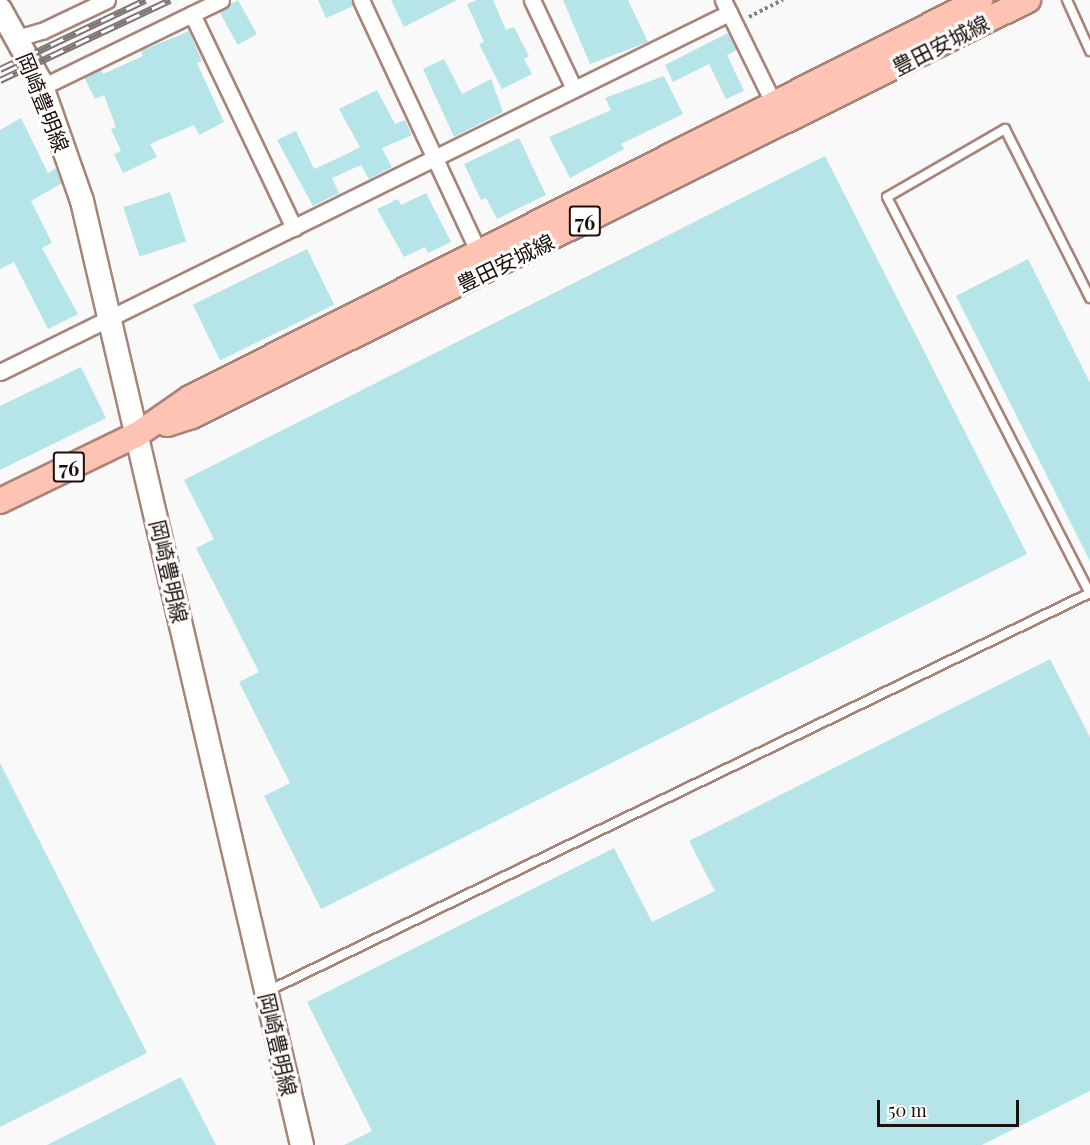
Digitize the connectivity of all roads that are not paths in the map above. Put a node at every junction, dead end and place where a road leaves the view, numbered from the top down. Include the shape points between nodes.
1 (107, 0) edge
2 (221, 0) edge
3 (361, 0) edge
4 (532, 0) edge
5 (980, 0) edge
6 (1029, 0) edge
7 (1067, 0) edge
8 (0, 9) edge
9 (729, 12) edge
10 (192, 14) junction
11 (17, 38) junction
12 (1090, 51) edge
13 (42, 87) junction
14 (574, 89) junction
15 (779, 113) junction
16 (438, 159) junction
17 (294, 228) junction
18 (482, 261) junction
19 (1090, 298) edge
20 (111, 317) junction
21 (0, 372) edge
22 (138, 434) junction
23 (0, 501) edge
24 (1090, 593) edge
25 (266, 992) junction
26 (302, 1145) edge

1 - 11 street via 42,31
2 - 10 street
3 - 16 street
4 - 14 street
5 - 15 main road, 豊田安城線 / 76
6 - 15 main road, 豊田安城線 / 76
7 - 12 lane
8 - 11 main road, 岡崎豊明線
9 - 14 street
9 - 15 street
10 - 13 street
10 - 17 street
11 - 13 main road, 岡崎豊明線
13 - 20 main road, 岡崎豊明線 via 82,201
14 - 16 street
15 - 18 main road, 豊田安城線 / 76
16 - 17 street
16 - 18 street
17 - 20 street
18 - 22 main road, 豊田安城線 / 76 via 192,416
19 - 24 lane via 1005,129 887,197
20 - 21 street
20 - 22 main road, 岡崎豊明線
22 - 23 main road, 豊田安城線 / 76
22 - 25 main road, 岡崎豊明線
24 - 25 lane
25 - 26 main road, 岡崎豊明線

